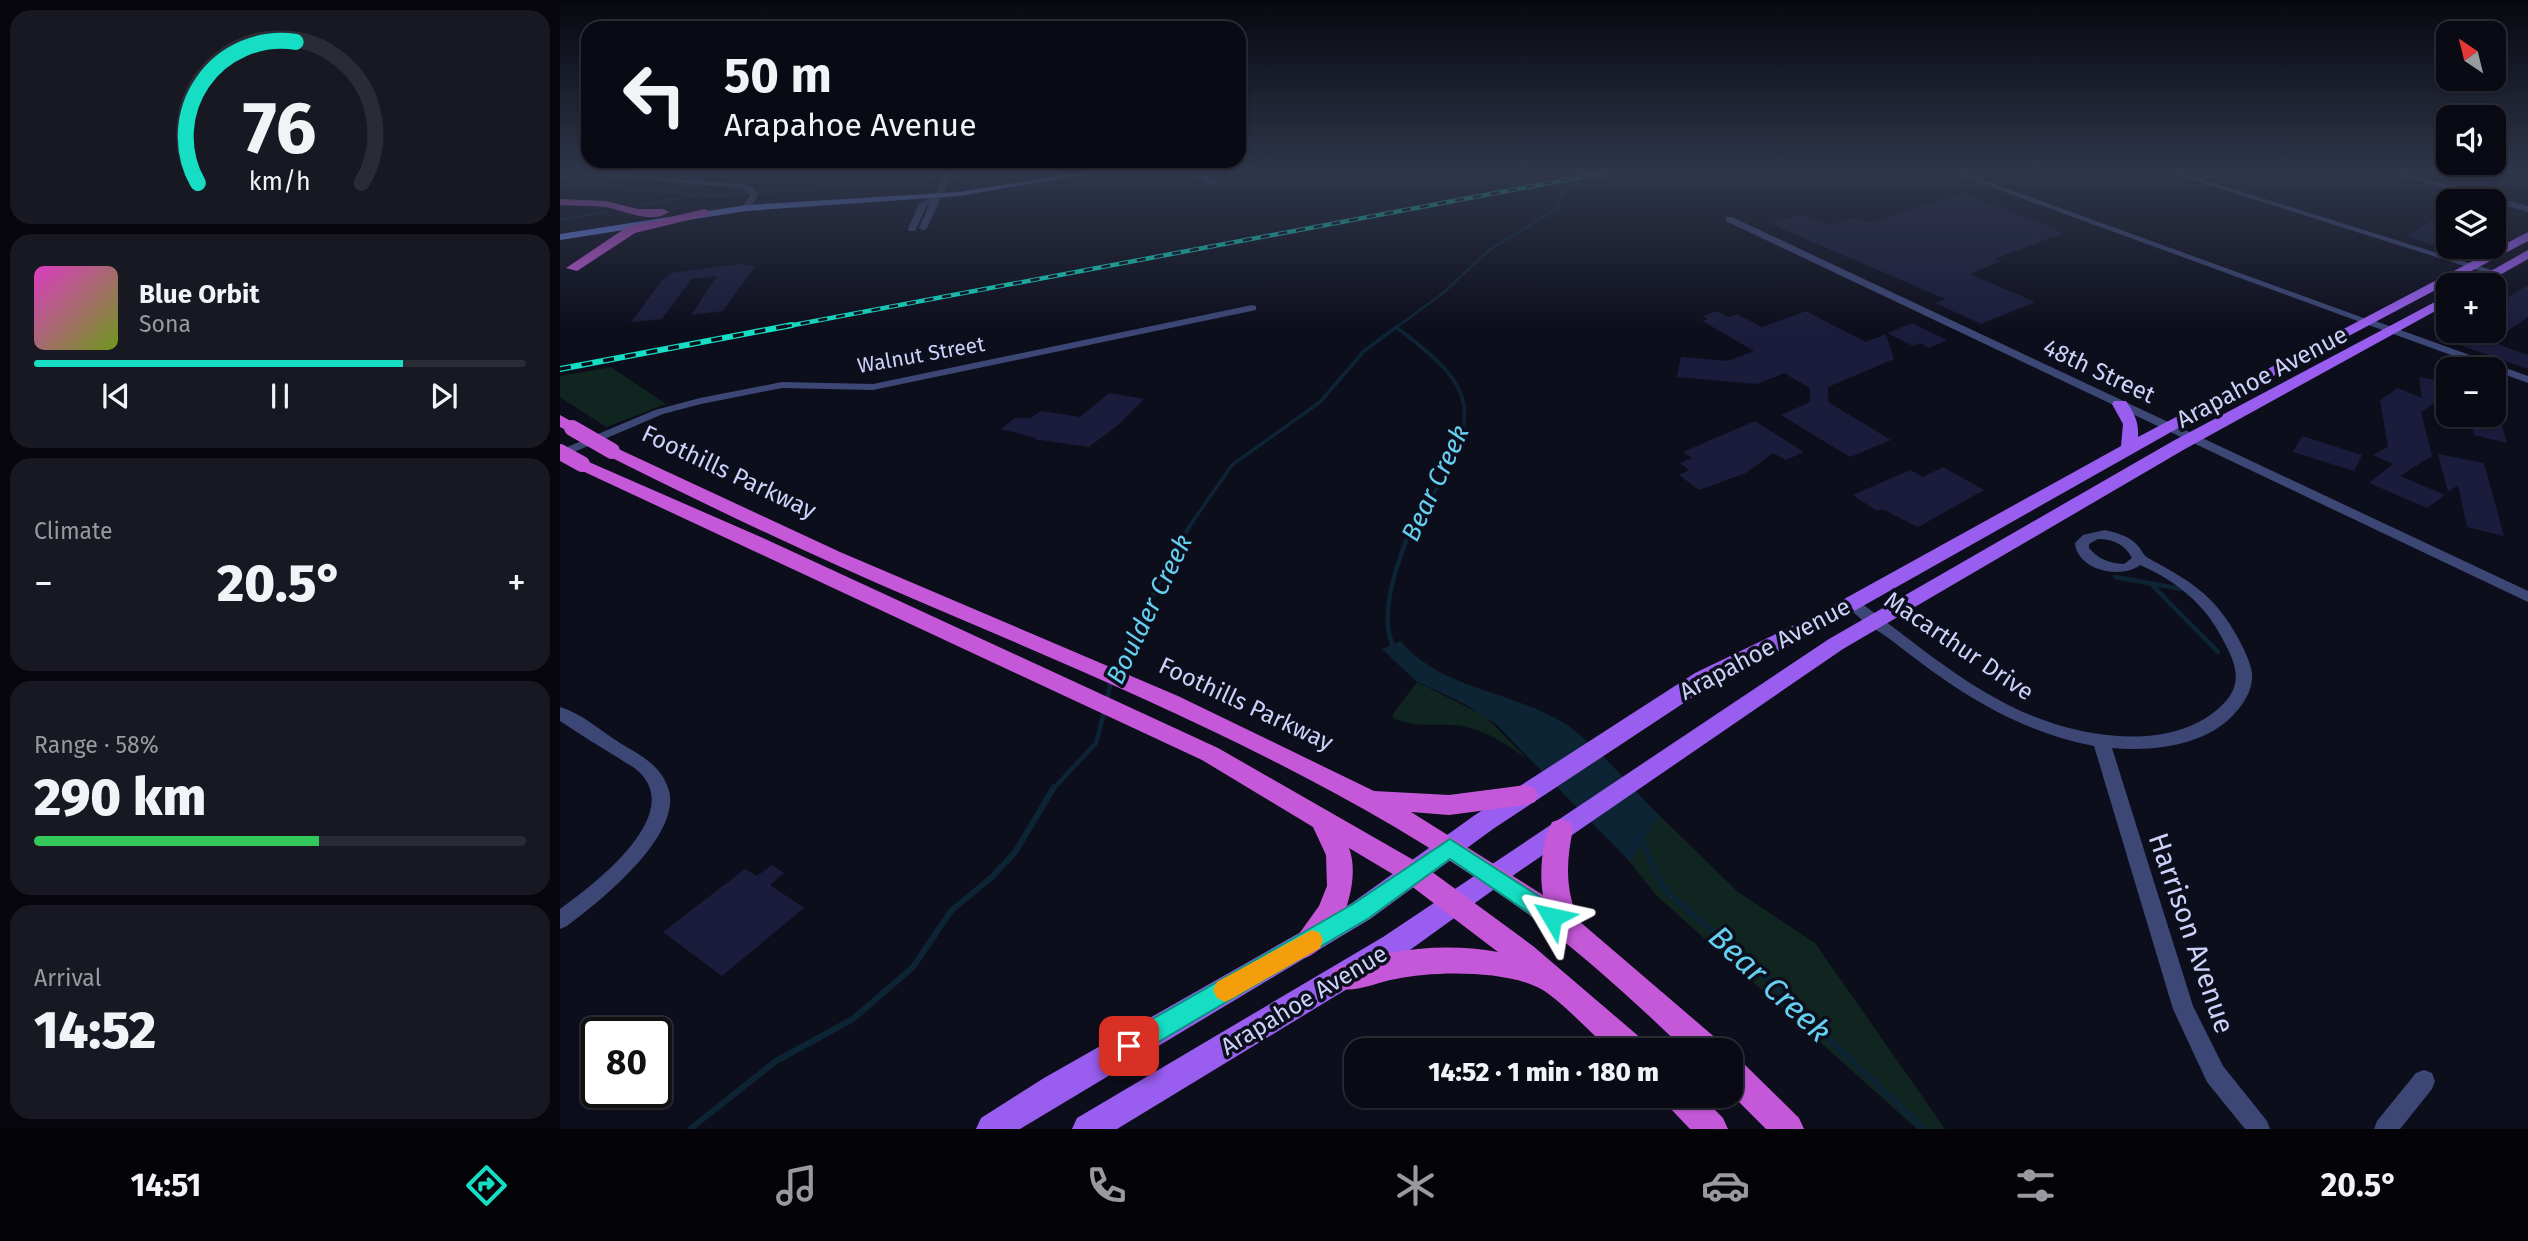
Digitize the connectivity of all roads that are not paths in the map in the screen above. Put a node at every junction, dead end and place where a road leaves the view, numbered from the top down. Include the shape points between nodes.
1 (592, 226) edge
2 (619, 226) edge
3 (647, 226) edge
4 (913, 226) edge
5 (1743, 226) edge
6 (2103, 226) edge
7 (2344, 226) edge
8 (912, 229) dead end
9 (560, 234) edge
10 (2528, 236) edge
11 (2528, 254) edge
12 (2474, 266) junction
13 (572, 268) junction
14 (2496, 273) joint
15 (560, 276) edge
16 (2436, 305) edge
17 (1252, 307) dead end
18 (2367, 321) junction
19 (2390, 330) junction
20 (2528, 380) edge
21 (2120, 404) junction
22 (566, 424) edge
23 (2168, 426) junction
24 (2192, 438) junction
25 (2129, 448) junction
26 (560, 453) edge
27 (2139, 559) dead end
28 (2528, 597) edge
29 (1852, 603) junction
30 (1876, 620) junction
31 (560, 713) edge
32 (2101, 740) junction
33 (1526, 794) junction
34 (1367, 798) junction
35 (1322, 819) junction
36 (1561, 829) junction
37 (1450, 848) junction
38 (1415, 874) junction
39 (1493, 875) junction
40 (1455, 903) junction
41 (560, 920) edge
42 (1570, 930) junction
43 (1305, 944) junction
44 (1343, 978) junction
45 (1552, 979) junction
46 (1618, 1038) edge
47 (1693, 1038) edge
48 (2424, 1081) dead end
49 (1743, 1085) edge
50 (1691, 1108) edge
51 (992, 1129) edge
52 (1088, 1129) edge
53 (1713, 1129) edge
54 (1788, 1129) edge
55 (2259, 1129) edge
56 (2385, 1129) edge

1 - 9 main road
2 - 13 highway via 615,235
3 - 13 highway via 631,230
4 - 8 street
5 - 21 street, 48th Street
6 - 18 street
7 - 12 street
10 - 12 main road, Arapahoe Avenue
11 - 14 main road
12 - 14 street
12 - 18 main road, Arapahoe Avenue
13 - 15 highway
16 - 19 main road, Arapahoe Avenue
17 - 26 street, Walnut Street via 873,387 789,385 700,401 659,412
18 - 19 street
18 - 23 main road, Arapahoe Avenue
19 - 20 street
19 - 24 main road, Arapahoe Avenue
21 - 23 street, 48th Street
21 - 25 main road via 2132,424
22 - 34 highway, Foothills Parkway, bridge via 781,533 1191,711
23 - 24 street, 48th Street
23 - 25 main road, Arapahoe Avenue
24 - 28 street, 48th Street
24 - 30 main road, Arapahoe Avenue
25 - 29 main road, Arapahoe Avenue
26 - 35 highway, bridge via 1183,740
27 - 32 street, Macarthur Drive via 2179,580 2207,604 2235,648 2244,682 2238,699 2204,728 2178,737
29 - 30 street, Macarthur Drive
29 - 33 main road, Arapahoe Avenue via 1715,672
30 - 32 street, Macarthur Drive via 2000,708 2053,730
30 - 36 main road, Arapahoe Avenue
31 - 41 street via 647,768 658,780 660,796 651,831 636,855 603,888
32 - 55 street, Harrison Avenue via 2183,1009 2215,1074
33 - 34 highway via 1449,805
33 - 37 main road, Arapahoe Avenue
34 - 37 highway, Foothills Parkway
35 - 38 highway
35 - 43 highway via 1341,857 1341,886 1330,915
36 - 39 main road, Arapahoe Avenue
36 - 42 highway via 1553,861 1553,889
37 - 38 main road, Arapahoe Avenue
37 - 39 highway, Foothills Parkway
38 - 40 highway
38 - 43 main road, Arapahoe Avenue
39 - 40 main road, Arapahoe Avenue
39 - 42 highway, Foothills Parkway
40 - 44 main road, Arapahoe Avenue
40 - 45 highway
42 - 47 highway, Foothills Parkway
43 - 51 main road, Arapahoe Avenue
44 - 45 highway via 1404,962 1449,958 1490,962
44 - 52 main road, Arapahoe Avenue
45 - 46 highway
48 - 56 street
49 - 54 highway
50 - 53 highway

